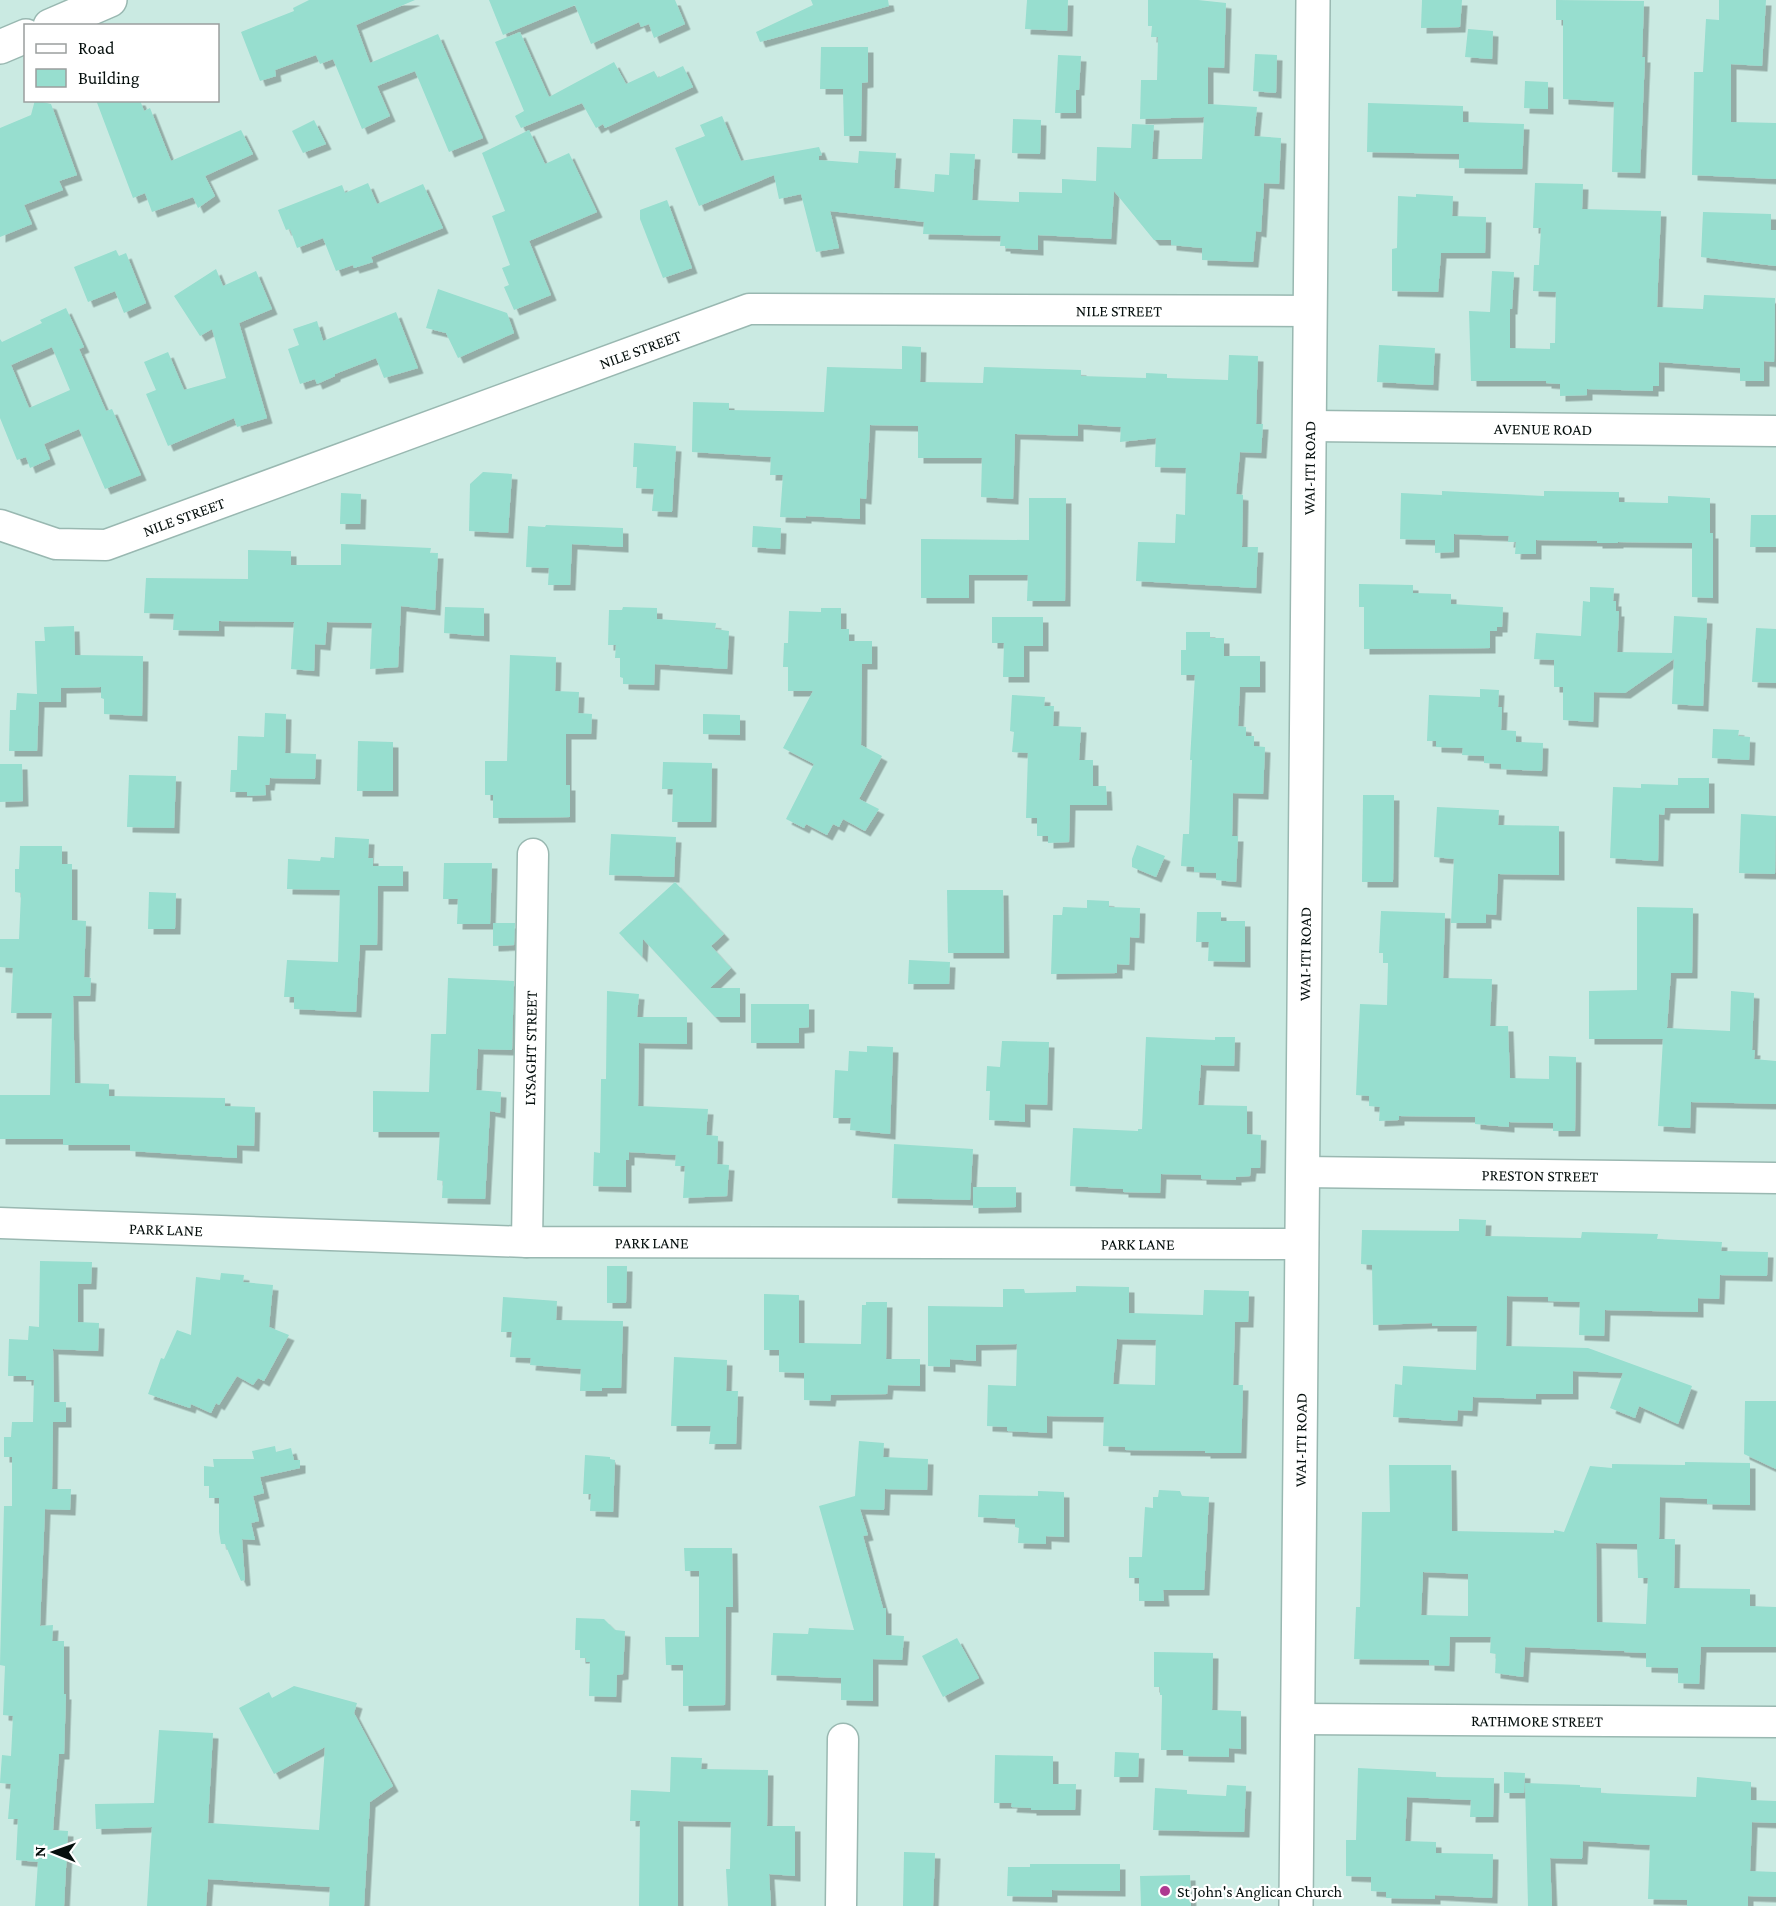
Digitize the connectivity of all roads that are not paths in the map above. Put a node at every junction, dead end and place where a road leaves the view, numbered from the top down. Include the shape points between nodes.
1 (110, 0) edge
2 (1313, 0) edge
3 (55, 24) edge
4 (24, 37) edge
5 (0, 46) edge
6 (1311, 311) junction
7 (1311, 426) junction
8 (1776, 431) edge
9 (0, 525) edge
10 (533, 854) dead end
11 (1303, 1172) junction
12 (1776, 1178) edge
13 (0, 1223) edge
14 (527, 1242) junction
15 (1303, 1244) junction
16 (1299, 1719) junction
17 (1776, 1722) edge
18 (843, 1739) dead end
19 (841, 1906) edge
20 (1296, 1906) edge

1 - 3 main road
2 - 6 main road, WAI-ITI ROAD
4 - 5 main road
6 - 7 main road, WAI-ITI ROAD
6 - 9 street, NILE STREET via 749,309 106,545 57,544
7 - 8 street, AVENUE ROAD
7 - 11 main road, WAI-ITI ROAD
10 - 14 street, LYSAGHT STREET
11 - 12 street, PRESTON STREET
11 - 15 main road, WAI-ITI ROAD
13 - 14 street, PARK LANE
14 - 15 street, PARK LANE
15 - 16 main road, WAI-ITI ROAD
16 - 17 street, RATHMORE STREET
16 - 20 main road, WAI-ITI ROAD
18 - 19 street

